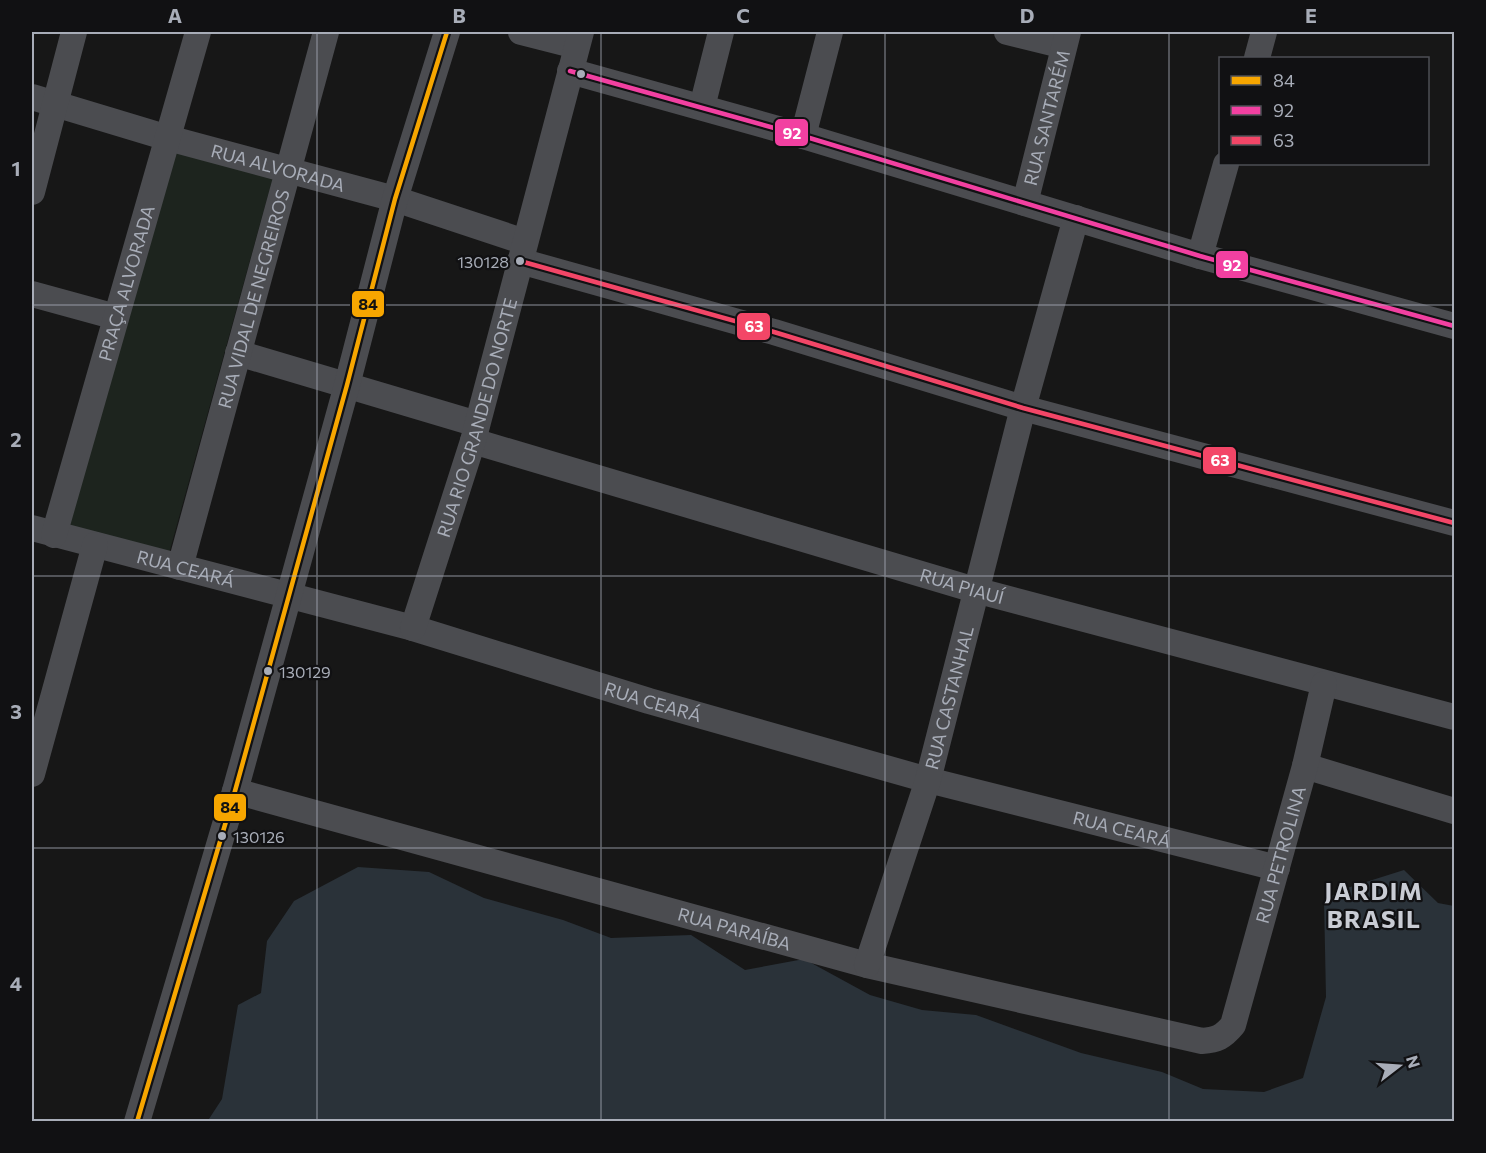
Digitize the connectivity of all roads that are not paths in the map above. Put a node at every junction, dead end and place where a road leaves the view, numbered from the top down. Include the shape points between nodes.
1 (74, 32) edge
2 (198, 32) edge
3 (326, 32) edge
4 (447, 32) edge
5 (521, 32) edge
6 (721, 32) edge
7 (830, 32) edge
8 (1007, 32) edge
9 (1264, 32) edge
10 (579, 39) edge
11 (1066, 39) edge
12 (1257, 57) edge
13 (570, 71) junction
14 (43, 100) edge
15 (702, 107) junction
16 (803, 136) junction
17 (168, 138) junction
18 (1226, 165) edge
19 (288, 170) junction
20 (32, 192) edge
21 (395, 199) junction
22 (1025, 203) junction
23 (1076, 218) junction
24 (523, 251) junction
25 (1200, 256) junction
26 (32, 294) edge
27 (116, 317) junction
28 (1455, 326) edge
29 (238, 353) junction
30 (347, 385) junction
31 (1023, 408) junction
32 (475, 433) junction
33 (1455, 523) edge
34 (43, 532) edge
35 (95, 545) junction
36 (180, 567) junction
37 (975, 590) junction
38 (288, 594) junction
39 (413, 628) junction
40 (1324, 684) junction
41 (1455, 717) edge
42 (1305, 766) junction
43 (32, 774) edge
44 (928, 780) junction
45 (235, 791) junction
46 (1454, 810) edge
47 (1277, 868) junction
48 (867, 965) junction
49 (1233, 1026) joint
50 (137, 1122) edge

1 - 14 street
2 - 17 street, PRAÇA ALVORADA
3 - 19 street, RUA VIDAL DE NEGREIROS
4 - 21 street
5 - 10 street
6 - 15 street
7 - 16 street
8 - 11 street
9 - 12 street
10 - 13 street, RUA RIO GRANDE DO NORTE
11 - 22 street, RUA SANTARÉM
13 - 15 street
13 - 24 street, RUA RIO GRANDE DO NORTE
14 - 17 street, RUA ALVORADA
14 - 20 street
15 - 16 street
16 - 22 street
17 - 19 street, RUA ALVORADA
17 - 27 street, PRAÇA ALVORADA
18 - 25 street
19 - 21 street, RUA ALVORADA
19 - 29 street, RUA VIDAL DE NEGREIROS
21 - 24 street, RUA ALVORADA
21 - 30 street
22 - 23 street
23 - 25 street
23 - 31 street, RUA CASTANHAL
24 - 31 street, RUA ALVORADA
24 - 32 street, RUA RIO GRANDE DO NORTE
25 - 28 street
26 - 27 street
27 - 34 street, PRAÇA ALVORADA
29 - 30 street, RUA PIAUÍ
29 - 36 street, RUA VIDAL DE NEGREIROS
30 - 32 street, RUA PIAUÍ
30 - 38 street
31 - 33 street, RUA ALVORADA
31 - 37 street, RUA CASTANHAL
32 - 37 street, RUA PIAUÍ
32 - 39 street, RUA RIO GRANDE DO NORTE
34 - 35 street, RUA CEARÁ
35 - 36 street, RUA CEARÁ
35 - 43 street
36 - 38 street, RUA CEARÁ
37 - 40 street, RUA PIAUÍ
37 - 44 street, RUA CASTANHAL
38 - 39 street, RUA CEARÁ
38 - 45 street
39 - 44 street, RUA CEARÁ
40 - 41 street, RUA PIAUÍ
40 - 42 street, RUA PETROLINA
42 - 46 street
42 - 47 street, RUA PETROLINA
44 - 47 street, RUA CEARÁ
44 - 48 street, RUA CASTANHAL
45 - 48 street, RUA PARAÍBA
45 - 50 street
47 - 49 street, RUA PETROLINA
48 - 49 street, RUA PARAÍBA via 1202,1041 1223,1036

